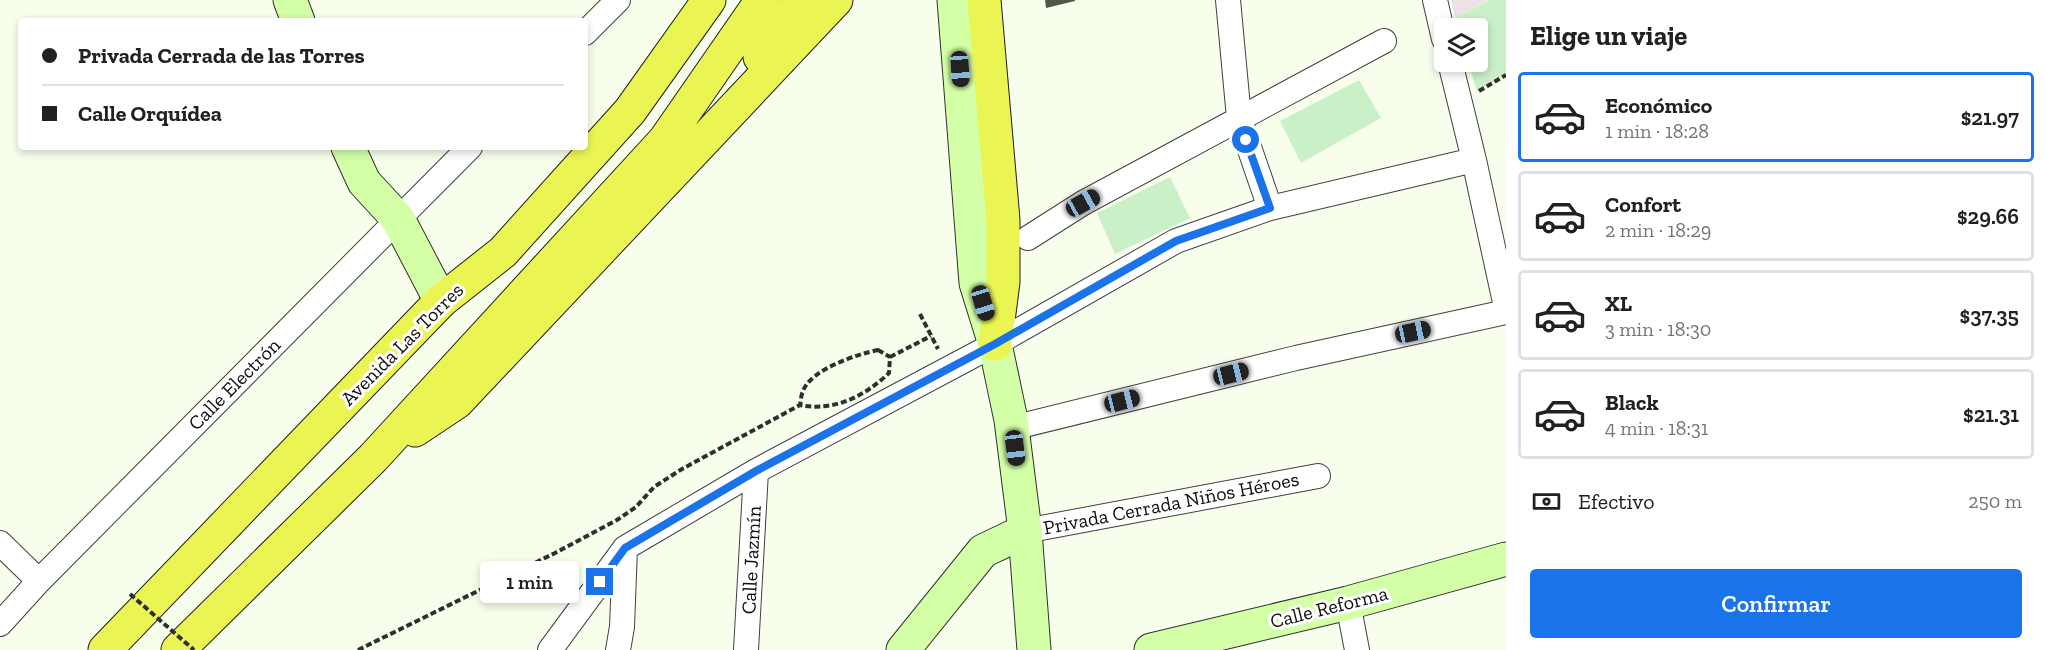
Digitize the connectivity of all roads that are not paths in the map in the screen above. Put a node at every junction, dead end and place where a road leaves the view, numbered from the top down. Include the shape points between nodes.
1 (290, 0) edge
2 (618, 0) edge
3 (709, 0) edge
4 (762, 0) edge
5 (799, 0) edge
6 (836, 0) edge
7 (954, 0) edge
8 (984, 0) edge
9 (1228, 0) edge
10 (1435, 0) edge
11 (297, 18) edge
12 (1439, 18) edge
13 (588, 30) edge
14 (1384, 41) dead end
15 (1453, 72) edge
16 (1239, 118) junction
17 (701, 142) junction
18 (349, 150) edge
19 (467, 150) edge
20 (1474, 160) junction
21 (1270, 208) junction
22 (398, 219) junction
23 (1016, 229) junction
24 (441, 302) junction
25 (1506, 307) edge
26 (1506, 312) edge
27 (995, 344) junction
28 (1012, 428) junction
29 (373, 458) junction
30 (756, 471) junction
31 (1318, 476) dead end
32 (1025, 531) junction
33 (0, 543) edge
34 (625, 548) junction
35 (1506, 559) edge
36 (39, 581) junction
37 (1348, 603) junction
38 (0, 624) edge
39 (105, 650) edge
40 (178, 650) edge
41 (550, 650) edge
42 (618, 650) edge
43 (747, 650) edge
44 (903, 650) edge
45 (1034, 650) edge
46 (1151, 650) edge
47 (1357, 650) edge

1 - 11 street
2 - 13 street
3 - 24 highway, Avenida Las Torres via 630,111 503,252
4 - 29 highway via 665,140
5 - 17 highway
6 - 17 highway
7 - 27 street via 976,283
8 - 23 highway
9 - 16 street
10 - 12 street
14 - 16 street
15 - 20 street
16 - 21 street
16 - 23 street via 1083,203
17 - 29 highway via 457,402
18 - 22 street via 364,182
19 - 22 street, Calle Electrón
20 - 21 street
20 - 25 street
21 - 27 street via 1176,241
22 - 24 street
22 - 36 street, Calle Electrón
23 - 27 highway via 1003,282
24 - 39 highway, Avenida Las Torres
26 - 28 street via 1296,358
27 - 28 street
27 - 30 street
28 - 32 street
29 - 40 highway
30 - 34 street
30 - 43 street, Calle Jazmín
31 - 32 street, Privada Cerrada Niños Héroes
32 - 44 street via 983,551
32 - 45 street
33 - 36 street
34 - 41 street
34 - 42 street
35 - 37 street, Calle Reforma
36 - 38 street, Calle Electrón
37 - 46 street, Calle Reforma
37 - 47 street

